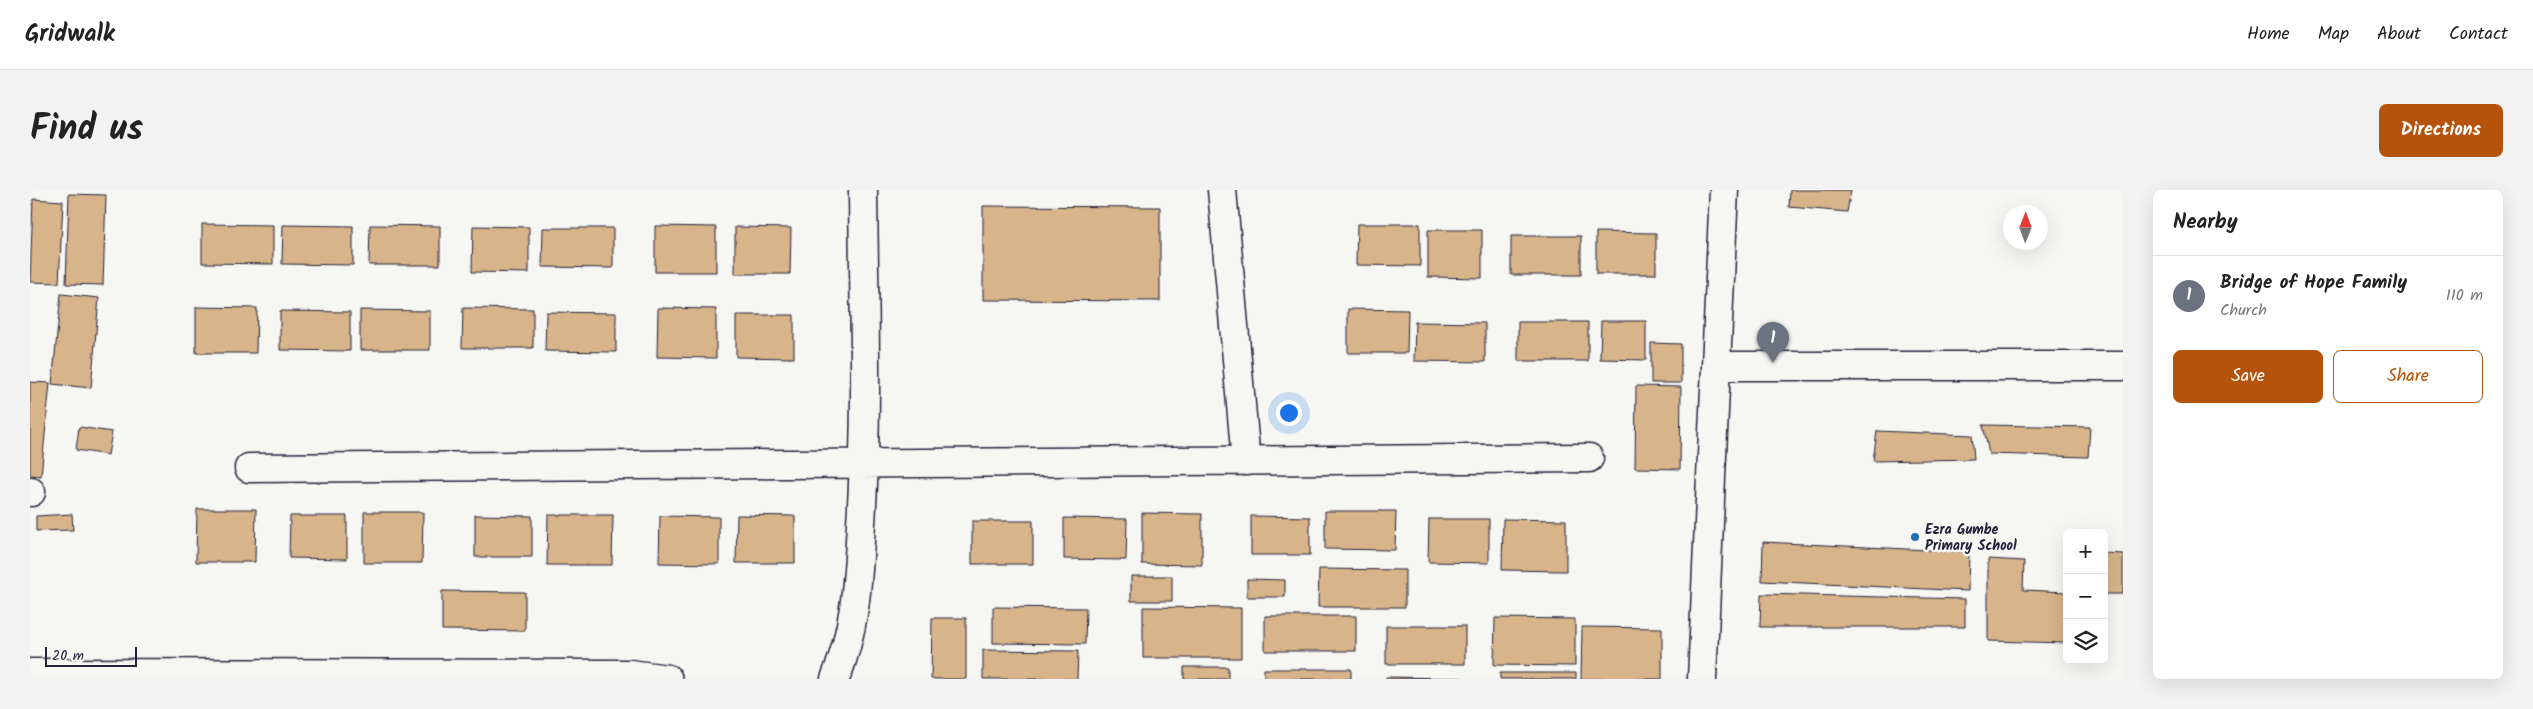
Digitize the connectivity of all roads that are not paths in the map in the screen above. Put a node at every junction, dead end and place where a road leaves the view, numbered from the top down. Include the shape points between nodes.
1 (863, 190) edge
2 (1222, 190) edge
3 (1724, 190) edge
4 (1716, 366) junction
5 (2123, 366) edge
6 (1589, 458) dead end
7 (1246, 461) junction
8 (865, 462) junction
9 (249, 468) dead end
10 (30, 673) edge
11 (66, 676) edge
12 (668, 679) edge
13 (834, 679) edge
14 (1702, 679) edge

1 - 8 street
2 - 7 street
3 - 4 street
4 - 5 street
4 - 14 street
6 - 7 street
7 - 8 street
8 - 9 street
8 - 13 street via 856,602 842,662
10 - 11 street
11 - 12 street via 630,674

